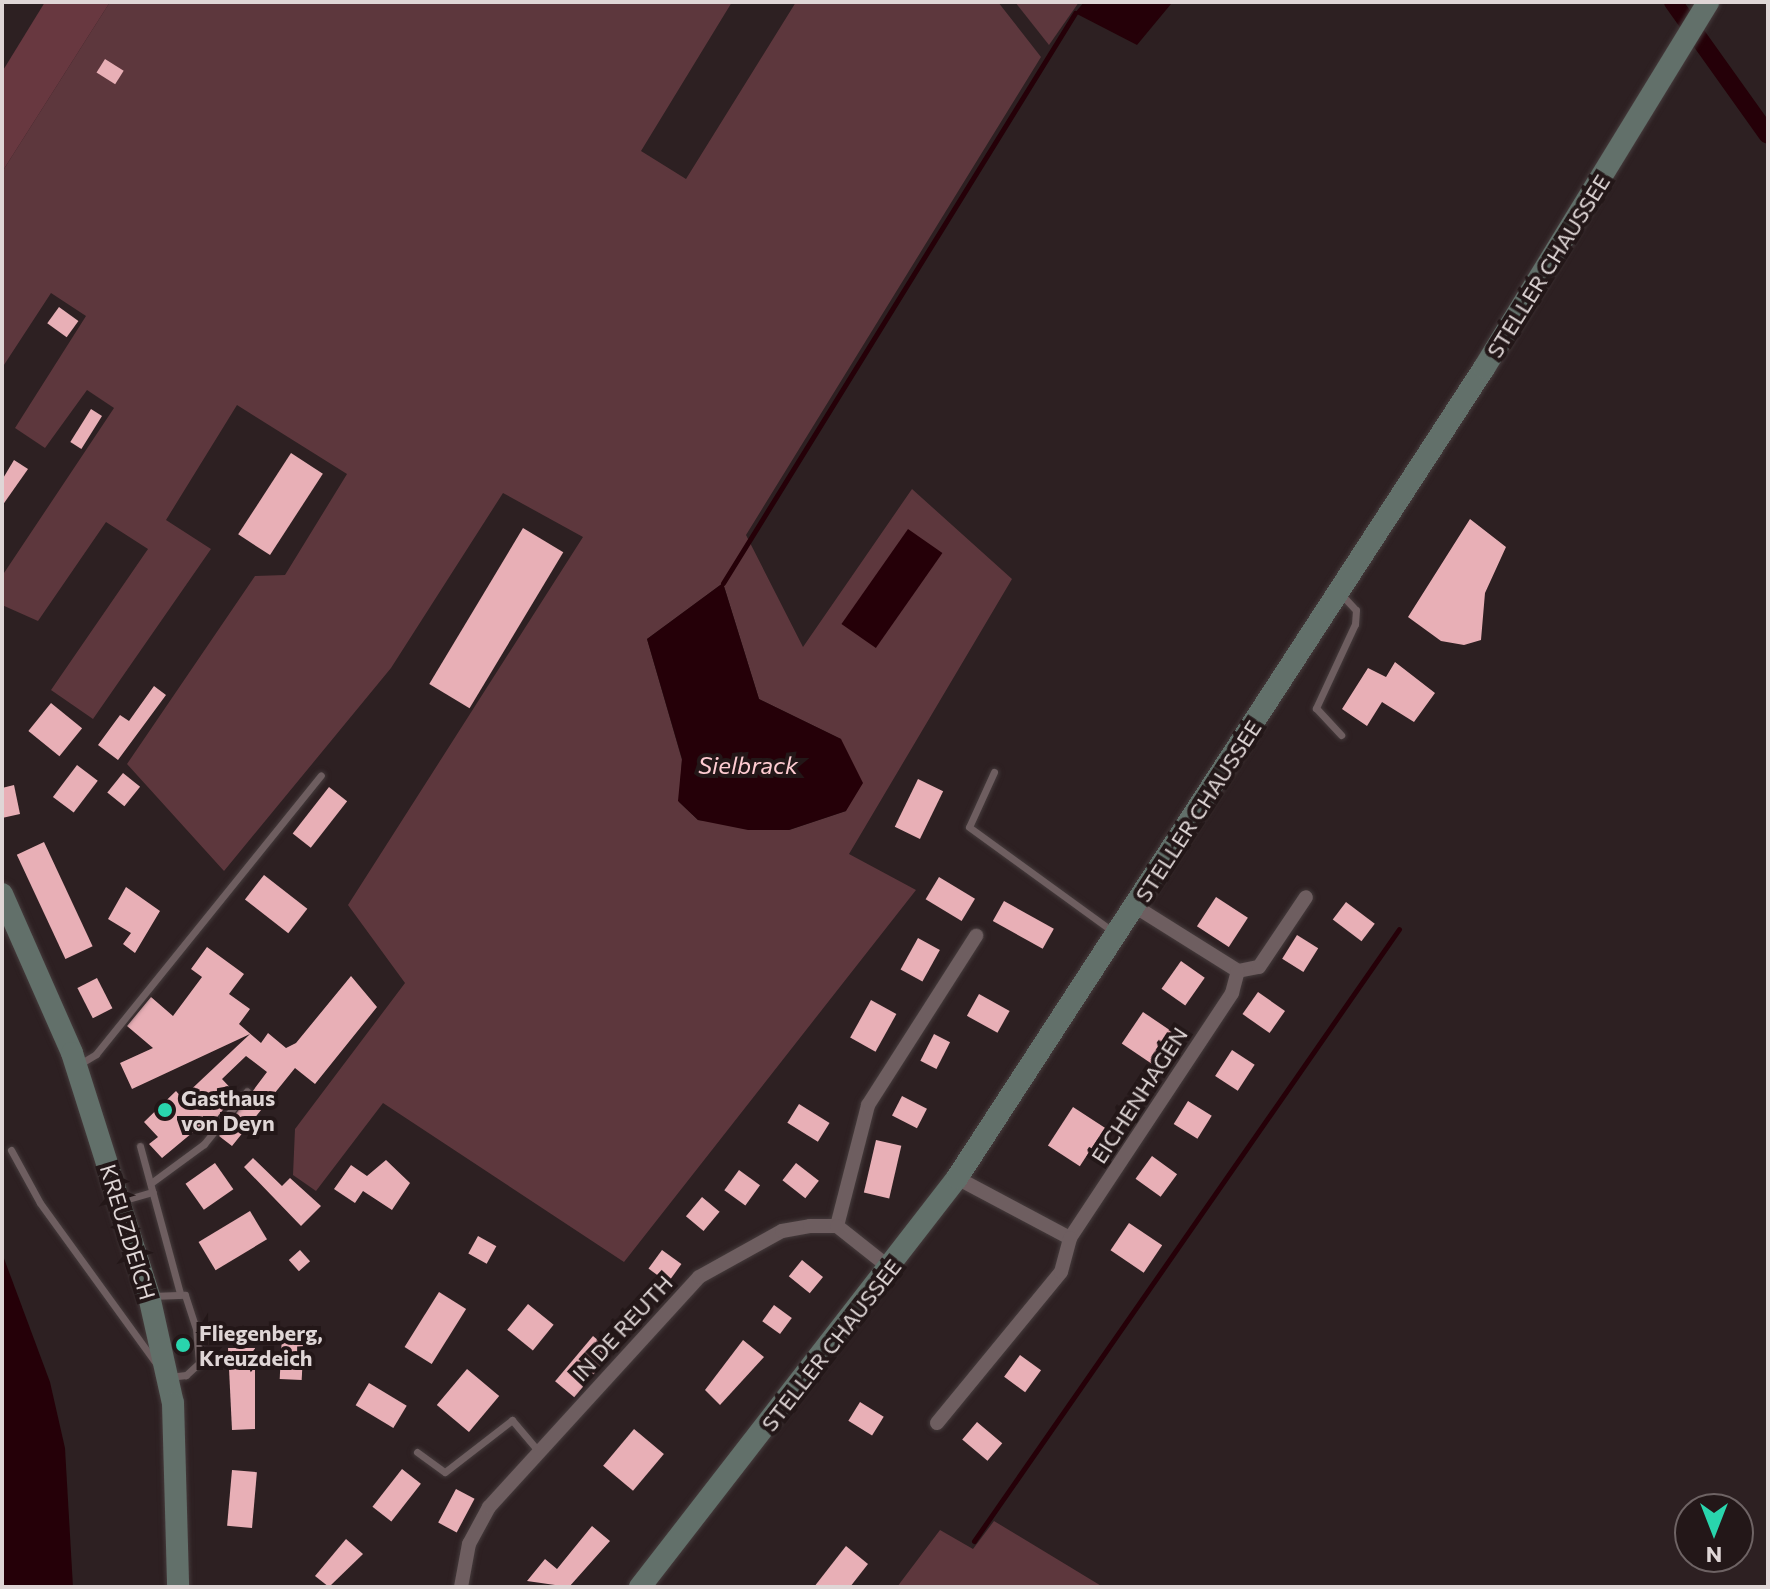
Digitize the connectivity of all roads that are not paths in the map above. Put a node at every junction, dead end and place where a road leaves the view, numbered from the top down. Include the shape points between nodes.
1 (1698, 19) edge
2 (1339, 592) junction
3 (1341, 735) dead end
4 (994, 772) dead end
5 (321, 775) dead end
6 (2, 894) edge
7 (1306, 897) dead end
8 (1136, 907) junction
9 (1117, 934) junction
10 (976, 936) dead end
11 (1238, 971) junction
12 (77, 1066) junction
13 (247, 1091) dead end
14 (140, 1146) dead end
15 (11, 1150) dead end
16 (957, 1178) junction
17 (151, 1183) junction
18 (153, 1192) junction
19 (119, 1202) junction
20 (837, 1226) junction
21 (1070, 1238) junction
22 (890, 1268) junction
23 (180, 1293) junction
24 (149, 1296) junction
25 (168, 1377) junction
26 (937, 1423) dead end
27 (417, 1452) dead end
28 (539, 1452) junction
29 (646, 1585) edge
30 (178, 1587) edge
31 (461, 1587) edge

1 - 2 street, STELLER CHAUSSEE
2 - 3 lane via 1356,610 1355,624 1316,708
2 - 8 street, STELLER CHAUSSEE
4 - 9 lane via 969,827
5 - 12 lane via 96,1054
6 - 12 street, KREUZDEICH
7 - 11 street via 1259,967
8 - 9 street, STELLER CHAUSSEE
8 - 11 street
9 - 16 street, STELLER CHAUSSEE
10 - 20 street via 868,1105
11 - 21 street, EICHENHAGEN via 1232,993
12 - 19 street, KREUZDEICH
13 - 17 lane via 204,1144
14 - 17 lane
15 - 25 lane via 143,1355
16 - 21 street
16 - 22 street, STELLER CHAUSSEE
17 - 18 lane
18 - 19 lane
18 - 23 lane
19 - 24 street, KREUZDEICH
20 - 22 street
20 - 28 street, IN DE REUTH via 782,1231 699,1277
21 - 26 street, EICHENHAGEN via 1061,1272
22 - 29 street, STELLER CHAUSSEE
23 - 24 lane
23 - 25 lane via 190,1303 200,1359 186,1375
24 - 25 street, KREUZDEICH
25 - 30 street, KREUZDEICH
27 - 28 lane via 445,1472 512,1420
28 - 31 street, IN DE REUTH via 489,1507 469,1544

